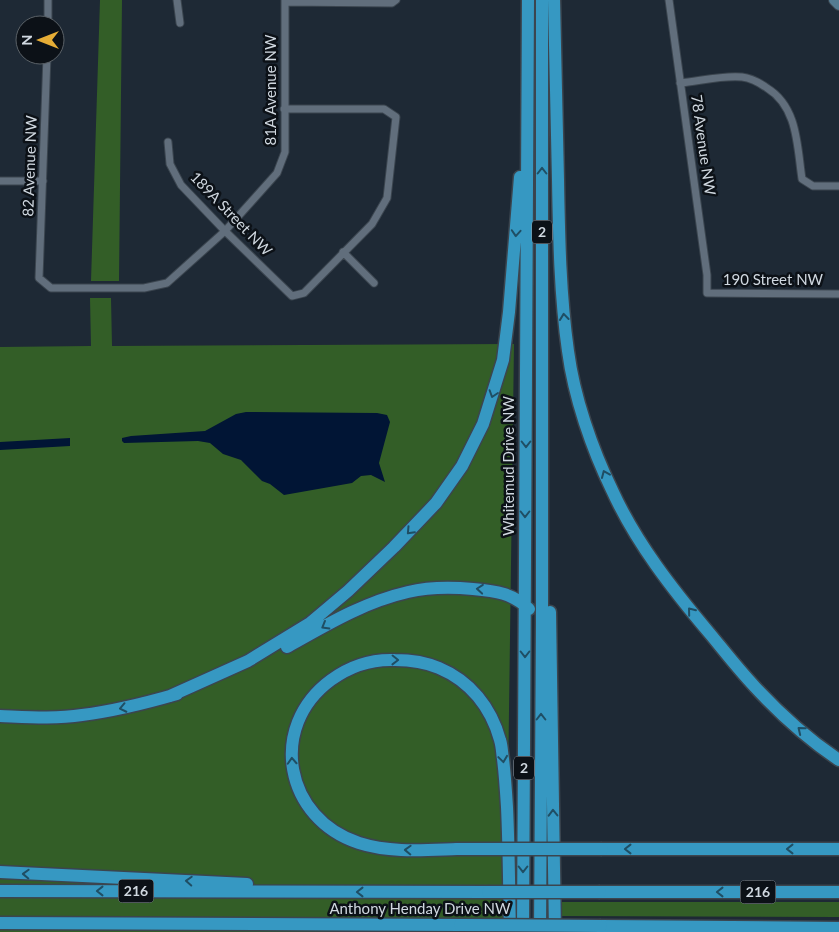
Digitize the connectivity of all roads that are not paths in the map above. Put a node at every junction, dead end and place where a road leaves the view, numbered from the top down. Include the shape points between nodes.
1 (48, 0) edge
2 (177, 0) edge
3 (528, 0) edge
4 (542, 0) edge
5 (554, 0) edge
6 (669, 0) edge
7 (834, 0) edge
8 (285, 1) edge
9 (394, 2) edge
10 (839, 5) edge
11 (48, 15) edge
12 (180, 23) dead end
13 (528, 45) junction
14 (47, 65) edge
15 (680, 83) junction
16 (284, 109) junction
17 (168, 142) dead end
18 (0, 181) edge
19 (43, 181) junction
20 (839, 186) edge
21 (225, 231) junction
22 (343, 252) junction
23 (166, 283) joint
24 (374, 283) dead end
25 (707, 293) joint
26 (839, 294) edge
27 (541, 464) junction
28 (525, 605) junction
29 (542, 621) junction
30 (170, 696) junction
31 (0, 716) edge
32 (839, 760) edge
33 (839, 848) edge
34 (0, 872) edge
35 (0, 891) edge
36 (271, 892) junction
37 (839, 892) edge
38 (0, 923) edge
39 (839, 928) edge
40 (455, 929) edge
41 (510, 932) edge
42 (523, 932) edge
43 (540, 932) edge
44 (555, 932) edge

1 - 11 street
2 - 12 street
3 - 13 highway, Whitemud Drive NW / 2
27 -> 4 highway, 2
32 -> 5 highway via 787,719 754,686 666,580 623,512 597,456 583,416 568,354 562,300
6 - 15 street, 78 Avenue NW
7 - 10 street
8 - 9 street
8 - 16 street, 81A Avenue NW
13 -> 28 highway, Whitemud Drive NW / 2
13 -> 30 highway via 514,259 502,360 483,424 462,466 436,503 394,547 310,623 248,661
14 - 19 street, 82 Avenue NW
15 - 20 street via 730,77 759,82 783,101 791,116 802,178 813,186
15 - 25 street, 78 Avenue NW
16 - 21 street, 81A Avenue NW via 285,152 277,173
16 - 22 street via 384,109 396,117 387,198 372,224
17 - 21 street, 189A Street NW via 170,164 181,185
18 - 19 street
19 - 23 street, 82 Avenue NW via 40,278 50,288 144,288
21 - 22 street, 189A Street NW via 292,296 304,293
21 - 23 street, 81A Avenue NW
22 - 24 street
25 - 26 street, 190 Street NW
27 - 29 highway
44 -> 27 highway via 549,546
28 - 29 highway
28 -> 30 highway via 494,591 459,588 410,591 338,618 252,667
28 -> 42 highway, Whitemud Drive NW / 2
43 -> 29 highway, 2
30 -> 31 highway via 80,716
33 -> 41 highway, bridge via 602,849 457,850 424,850 360,844 332,830 314,814 304,801 292,767 296,728 302,712 320,688 351,668 371,662 407,660 430,664 451,673 479,697 500,740 504,769 508,836
36 -> 34 highway via 249,884
36 -> 35 highway, Anthony Henday Drive NW / 216
37 -> 36 highway, Anthony Henday Drive NW / 216, bridge
38 - 40 highway, Anthony Henday Drive NW / 216 via 420,925
39 - 40 highway, Anthony Henday Drive NW / 216, bridge via 601,926

